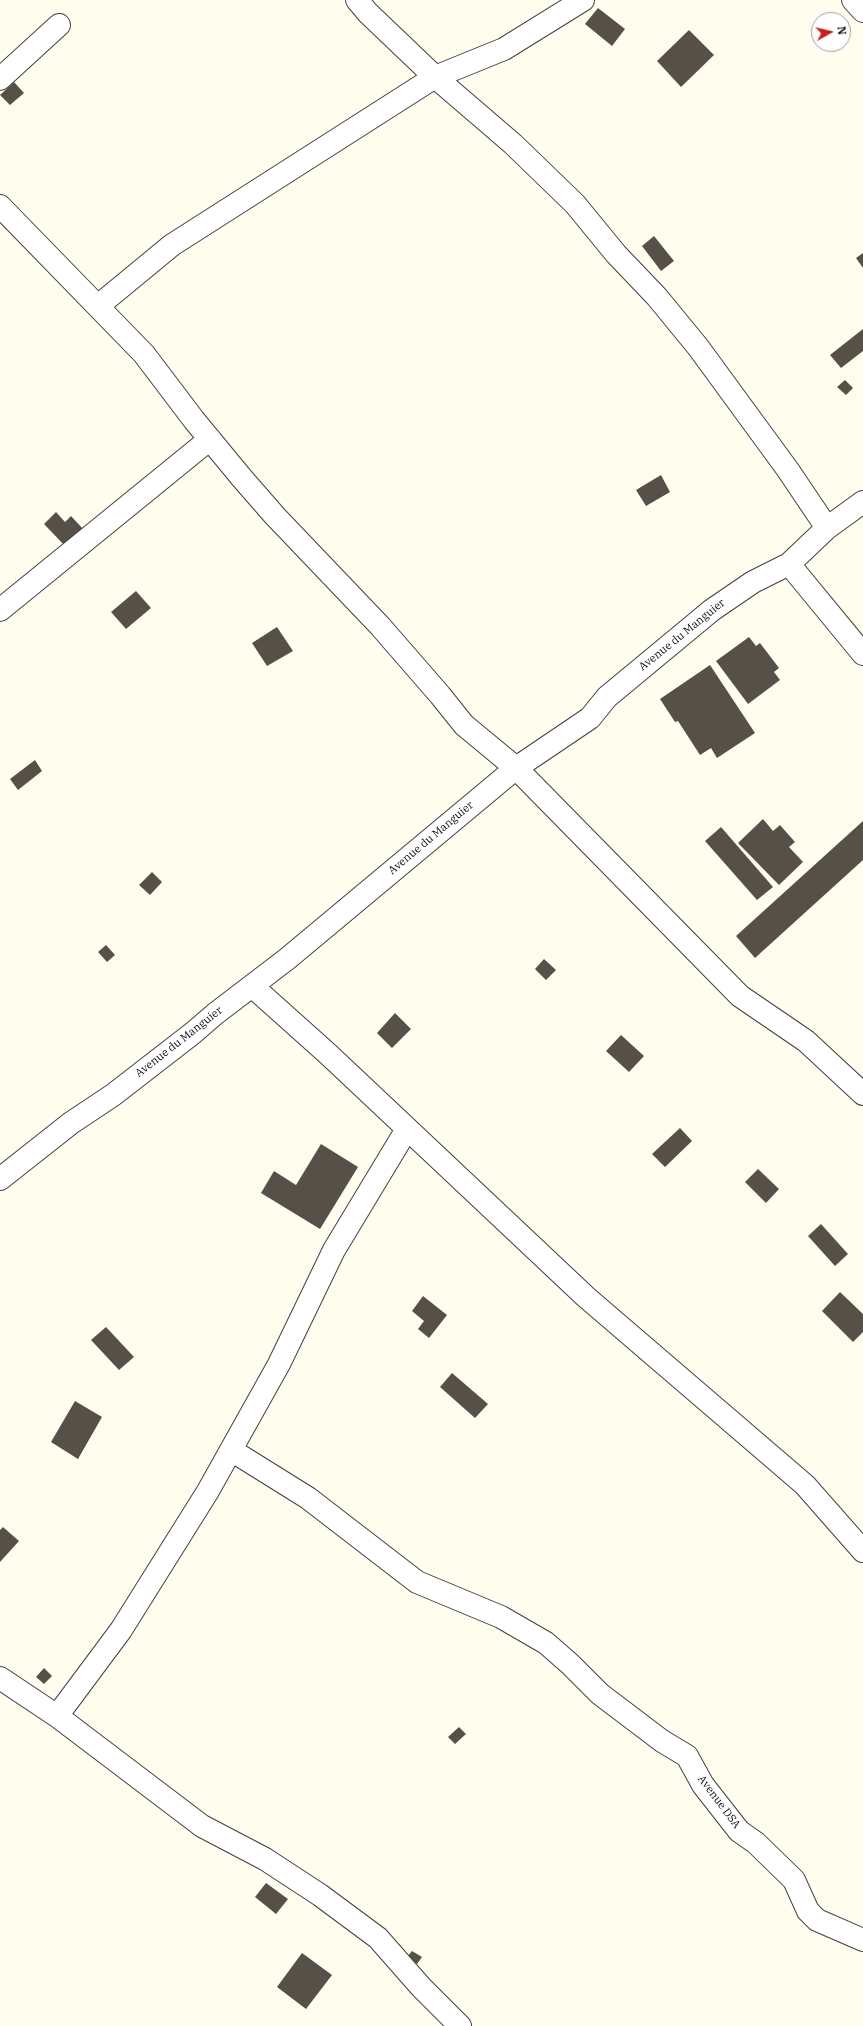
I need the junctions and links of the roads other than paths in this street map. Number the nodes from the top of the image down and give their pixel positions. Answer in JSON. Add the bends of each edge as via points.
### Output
{"nodes":[{"id":1,"x":357,"y":0,"type":"edge"},
{"id":2,"x":583,"y":0,"type":"edge"},
{"id":3,"x":853,"y":0,"type":"edge"},
{"id":4,"x":863,"y":11,"type":"edge"},
{"id":5,"x":59,"y":25,"type":"dead end"},
{"id":6,"x":435,"y":77,"type":"junction"},
{"id":7,"x":0,"y":79,"type":"edge"},
{"id":8,"x":0,"y":206,"type":"edge"},
{"id":9,"x":98,"y":306,"type":"junction"},
{"id":10,"x":210,"y":439,"type":"junction"},
{"id":11,"x":863,"y":502,"type":"edge"},
{"id":12,"x":827,"y":528,"type":"junction"},
{"id":13,"x":789,"y":564,"type":"junction"},
{"id":14,"x":0,"y":610,"type":"edge"},
{"id":15,"x":863,"y":654,"type":"edge"},
{"id":16,"x":516,"y":768,"type":"junction"},
{"id":17,"x":252,"y":986,"type":"junction"},
{"id":18,"x":863,"y":1094,"type":"edge"},
{"id":19,"x":407,"y":1129,"type":"junction"},
{"id":20,"x":0,"y":1179,"type":"edge"},
{"id":21,"x":231,"y":1450,"type":"junction"},
{"id":22,"x":863,"y":1551,"type":"edge"},
{"id":23,"x":0,"y":1678,"type":"edge"},
{"id":24,"x":57,"y":1716,"type":"junction"},
{"id":25,"x":863,"y":1940,"type":"edge"},
{"id":26,"x":460,"y":2026,"type":"edge"}],
"edges":[{"from":1,"to":6,"type":"street","via":[[368,14]]},
{"from":2,"to":6,"type":"street","via":[[504,49]]},
{"from":3,"to":4,"type":"street"},
{"from":5,"to":7,"type":"street"},
{"from":6,"to":9,"type":"street","via":[[172,245]]},
{"from":6,"to":12,"type":"street","via":[[550,179],[657,297],[698,347]]},
{"from":8,"to":9,"type":"street"},
{"from":9,"to":10,"type":"street","via":[[144,354]]},
{"from":10,"to":14,"type":"street"},
{"from":10,"to":16,"type":"street","via":[[275,516],[346,589],[464,725]]},
{"from":11,"to":12,"type":"street","name":"Avenue du Manguier"},
{"from":12,"to":13,"type":"street","name":"Avenue du Manguier"},
{"from":13,"to":15,"type":"street"},
{"from":13,"to":16,"type":"street","name":"Avenue du Manguier","via":[[753,582],[712,610],[607,697],[590,718]]},
{"from":16,"to":17,"type":"street","name":"Avenue du Manguier"},
{"from":16,"to":18,"type":"street","via":[[740,996],[806,1041]]},
{"from":17,"to":19,"type":"street"},
{"from":17,"to":20,"type":"street","name":"Avenue du Manguier","via":[[113,1095],[71,1123]]},
{"from":19,"to":21,"type":"street","via":[[334,1250],[279,1364]]},
{"from":19,"to":22,"type":"street","via":[[586,1297],[805,1485]]},
{"from":21,"to":24,"type":"street","via":[[122,1630]]},
{"from":21,"to":25,"type":"street","name":"Avenue DSA","via":[[308,1498],[416,1582],[501,1617],[546,1643],[600,1694],[662,1741],[688,1756],[703,1785],[739,1831],[756,1843],[794,1880],[808,1911],[817,1920]]},
{"from":23,"to":24,"type":"street"},
{"from":24,"to":26,"type":"street","via":[[202,1826],[265,1859],[320,1895],[378,1938],[421,1988]]}]}
